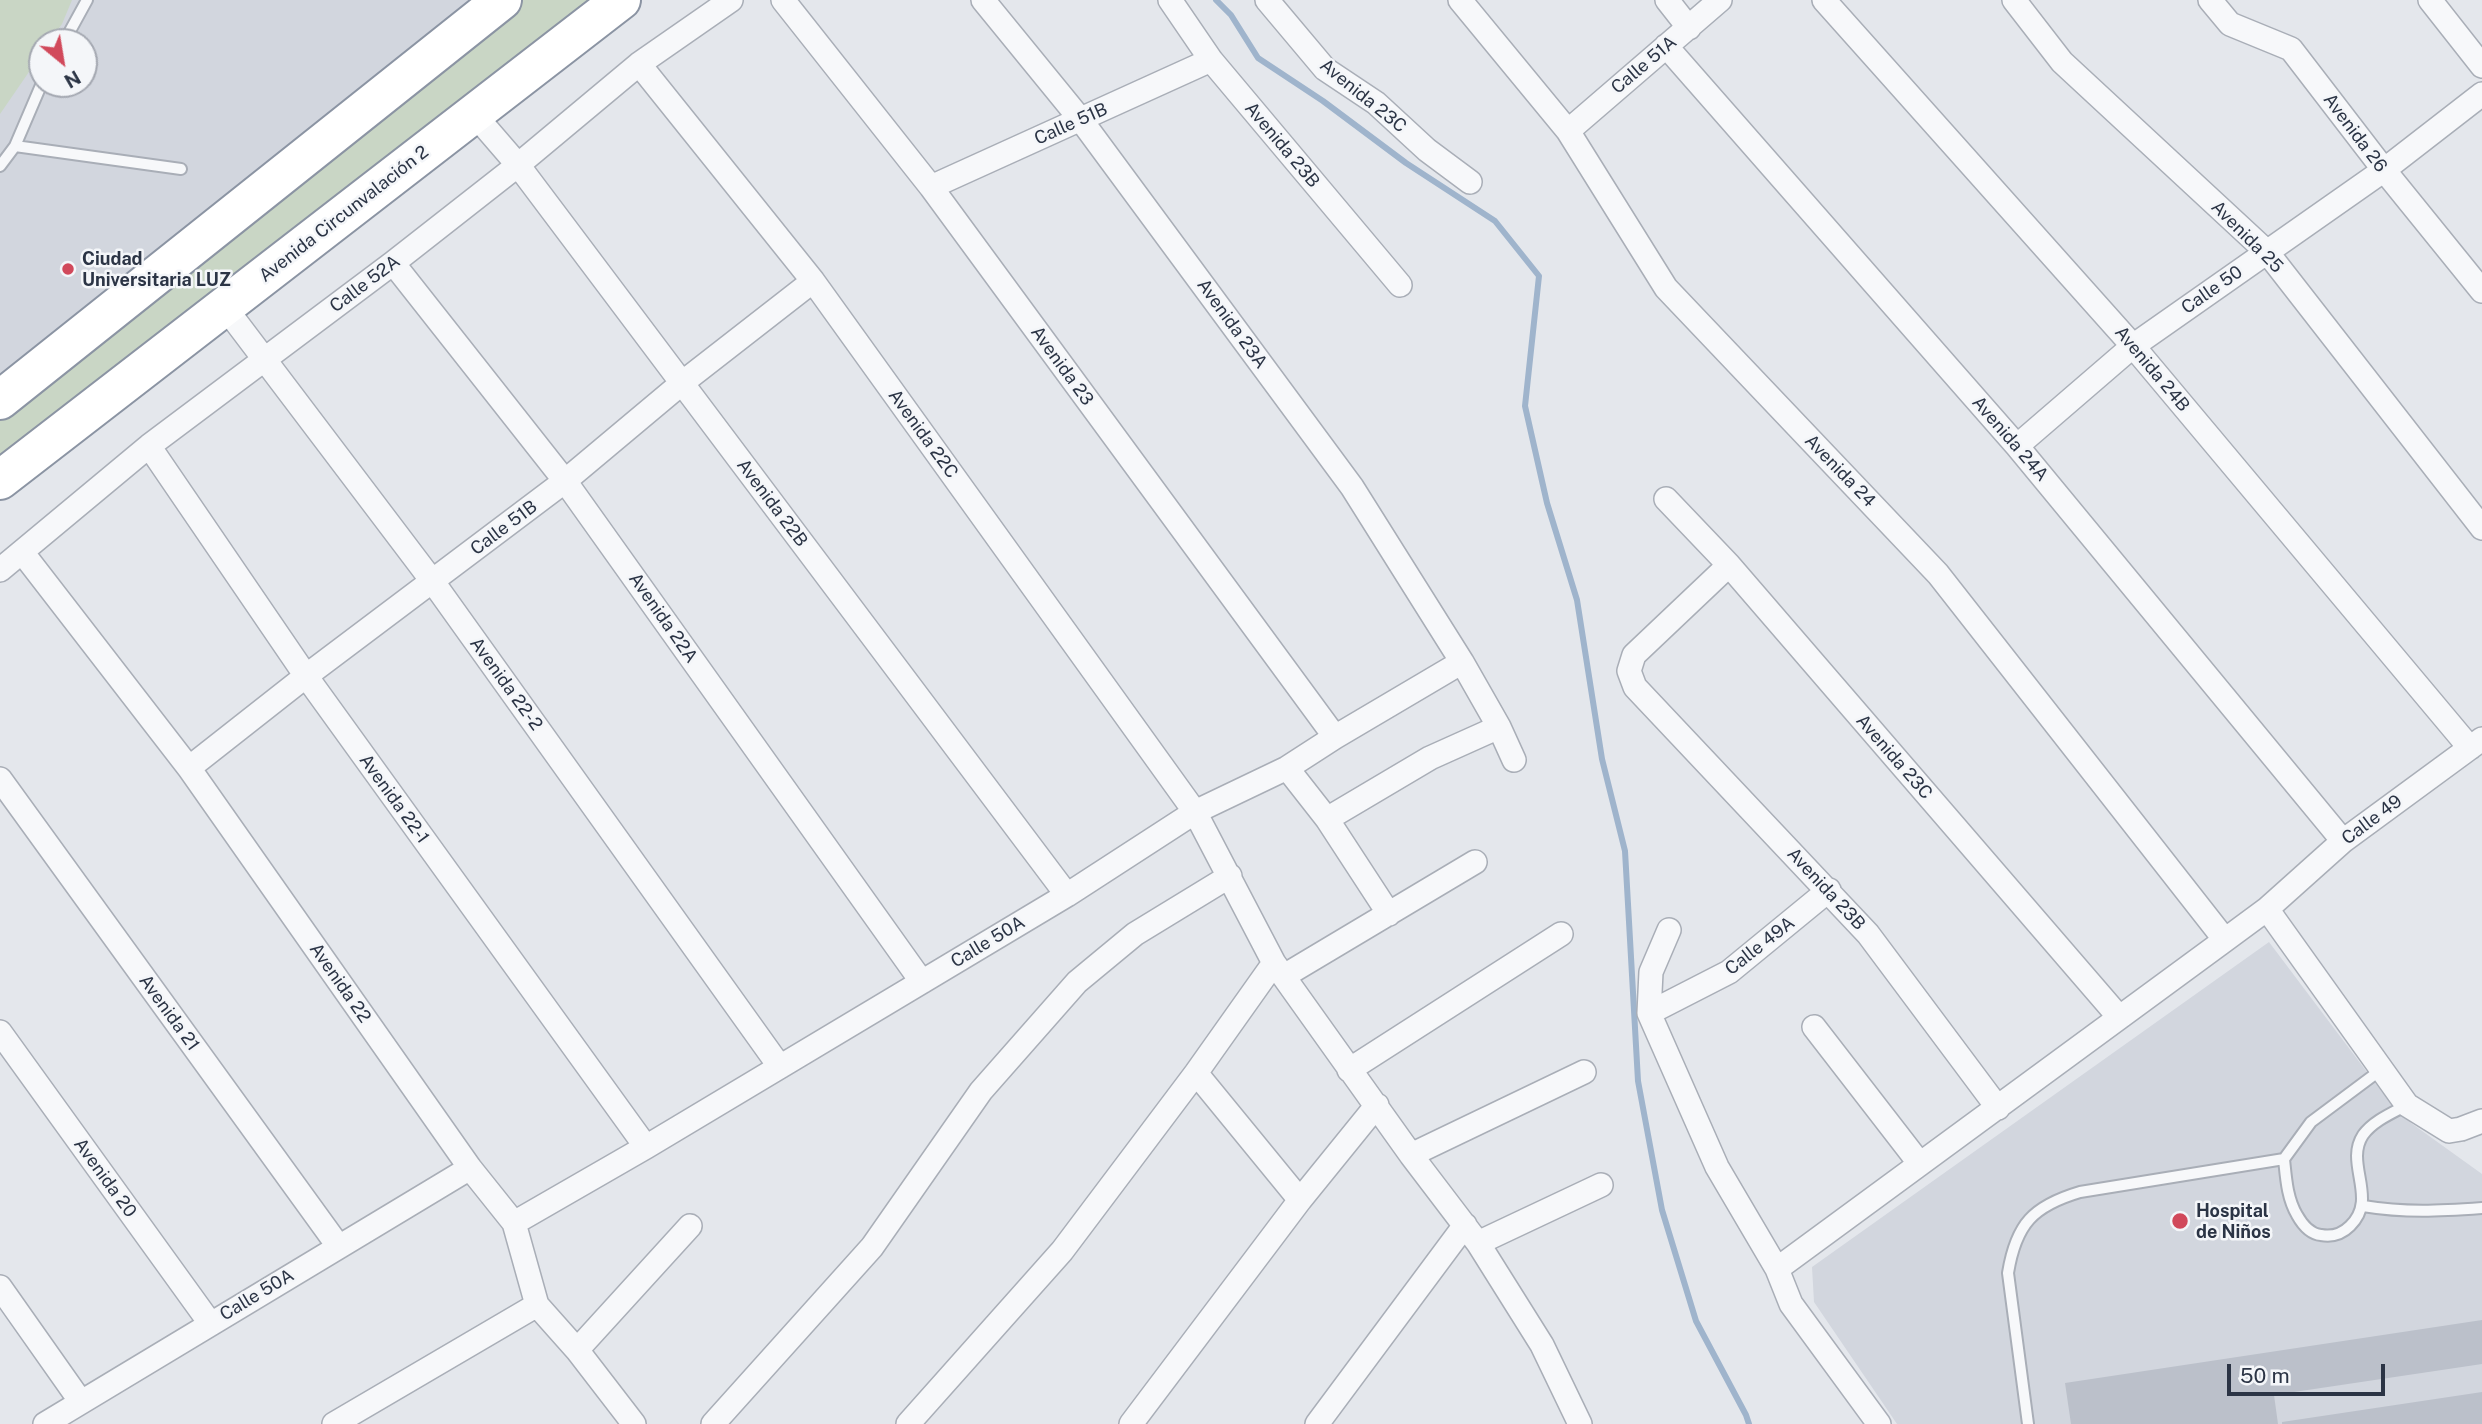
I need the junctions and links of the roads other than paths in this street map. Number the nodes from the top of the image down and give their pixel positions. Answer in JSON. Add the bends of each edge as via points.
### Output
{"nodes":[{"id":1,"x":87,"y":0,"type":"edge"},
{"id":2,"x":502,"y":0,"type":"edge"},
{"id":3,"x":621,"y":0,"type":"edge"},
{"id":4,"x":731,"y":0,"type":"edge"},
{"id":5,"x":783,"y":0,"type":"edge"},
{"id":6,"x":983,"y":0,"type":"edge"},
{"id":7,"x":1171,"y":0,"type":"edge"},
{"id":8,"x":1267,"y":0,"type":"edge"},
{"id":9,"x":1460,"y":0,"type":"edge"},
{"id":10,"x":1667,"y":0,"type":"edge"},
{"id":11,"x":1720,"y":0,"type":"edge"},
{"id":12,"x":1824,"y":0,"type":"edge"},
{"id":13,"x":2014,"y":0,"type":"edge"},
{"id":14,"x":2210,"y":0,"type":"edge"},
{"id":15,"x":2430,"y":0,"type":"edge"},
{"id":16,"x":72,"y":28,"type":"edge"},
{"id":17,"x":1689,"y":28,"type":"junction"},
{"id":18,"x":1667,"y":46,"type":"junction"},
{"id":19,"x":1211,"y":60,"type":"junction"},
{"id":20,"x":639,"y":64,"type":"junction"},
{"id":21,"x":2482,"y":66,"type":"edge"},
{"id":22,"x":2482,"y":94,"type":"edge"},
{"id":23,"x":36,"y":98,"type":"edge"},
{"id":24,"x":474,"y":114,"type":"junction"},
{"id":25,"x":1081,"y":120,"type":"junction"},
{"id":26,"x":1568,"y":131,"type":"junction"},
{"id":27,"x":15,"y":146,"type":"junction"},
{"id":28,"x":518,"y":165,"type":"junction"},
{"id":29,"x":0,"y":166,"type":"edge"},
{"id":30,"x":181,"y":169,"type":"dead end"},
{"id":31,"x":2384,"y":170,"type":"junction"},
{"id":32,"x":1470,"y":182,"type":"dead end"},
{"id":33,"x":931,"y":187,"type":"junction"},
{"id":34,"x":2267,"y":252,"type":"junction"},
{"id":35,"x":393,"y":263,"type":"junction"},
{"id":36,"x":813,"y":281,"type":"junction"},
{"id":37,"x":1400,"y":285,"type":"dead end"},
{"id":38,"x":2482,"y":291,"type":"edge"},
{"id":39,"x":224,"y":306,"type":"junction"},
{"id":40,"x":2133,"y":346,"type":"junction"},
{"id":41,"x":265,"y":358,"type":"junction"},
{"id":42,"x":682,"y":383,"type":"junction"},
{"id":43,"x":0,"y":400,"type":"edge"},
{"id":44,"x":149,"y":446,"type":"junction"},
{"id":45,"x":2017,"y":446,"type":"junction"},
{"id":46,"x":0,"y":480,"type":"edge"},
{"id":47,"x":565,"y":481,"type":"junction"},
{"id":48,"x":1666,"y":499,"type":"dead end"},
{"id":49,"x":2482,"y":528,"type":"edge"},
{"id":50,"x":22,"y":552,"type":"junction"},
{"id":51,"x":1729,"y":565,"type":"junction"},
{"id":52,"x":0,"y":570,"type":"edge"},
{"id":53,"x":433,"y":582,"type":"junction"},
{"id":54,"x":1462,"y":662,"type":"junction"},
{"id":55,"x":306,"y":676,"type":"junction"},
{"id":56,"x":1499,"y":727,"type":"junction"},
{"id":57,"x":1335,"y":737,"type":"junction"},
{"id":58,"x":2476,"y":744,"type":"edge"},
{"id":59,"x":1514,"y":760,"type":"dead end"},
{"id":60,"x":190,"y":768,"type":"junction"},
{"id":61,"x":1287,"y":768,"type":"junction"},
{"id":62,"x":0,"y":779,"type":"edge"},
{"id":63,"x":1195,"y":812,"type":"junction"},
{"id":64,"x":1327,"y":819,"type":"junction"},
{"id":65,"x":2343,"y":841,"type":"junction"},
{"id":66,"x":1475,"y":862,"type":"dead end"},
{"id":67,"x":1230,"y":876,"type":"junction"},
{"id":68,"x":1829,"y":890,"type":"junction"},
{"id":69,"x":1067,"y":895,"type":"junction"},
{"id":70,"x":2267,"y":908,"type":"junction"},
{"id":71,"x":1389,"y":914,"type":"junction"},
{"id":72,"x":1669,"y":930,"type":"dead end"},
{"id":73,"x":1560,"y":934,"type":"dead end"},
{"id":74,"x":2225,"y":940,"type":"junction"},
{"id":75,"x":1279,"y":969,"type":"junction"},
{"id":76,"x":922,"y":982,"type":"junction"},
{"id":77,"x":1649,"y":1013,"type":"junction"},
{"id":78,"x":2119,"y":1017,"type":"junction"},
{"id":79,"x":1814,"y":1027,"type":"dead end"},
{"id":80,"x":0,"y":1032,"type":"edge"},
{"id":81,"x":780,"y":1067,"type":"junction"},
{"id":82,"x":2382,"y":1069,"type":"junction"},
{"id":83,"x":1349,"y":1070,"type":"junction"},
{"id":84,"x":1584,"y":1072,"type":"dead end"},
{"id":85,"x":1196,"y":1073,"type":"junction"},
{"id":86,"x":1377,"y":1105,"type":"junction"},
{"id":87,"x":2407,"y":1105,"type":"junction"},
{"id":88,"x":1997,"y":1108,"type":"junction"},
{"id":89,"x":2482,"y":1121,"type":"edge"},
{"id":90,"x":646,"y":1147,"type":"junction"},
{"id":91,"x":1410,"y":1155,"type":"junction"},
{"id":92,"x":2284,"y":1158,"type":"junction"},
{"id":93,"x":1920,"y":1164,"type":"junction"},
{"id":94,"x":470,"y":1168,"type":"junction"},
{"id":95,"x":1601,"y":1185,"type":"dead end"},
{"id":96,"x":1300,"y":1200,"type":"junction"},
{"id":97,"x":2363,"y":1206,"type":"junction"},
{"id":98,"x":2482,"y":1208,"type":"edge"},
{"id":99,"x":514,"y":1223,"type":"junction"},
{"id":100,"x":690,"y":1226,"type":"dead end"},
{"id":101,"x":1472,"y":1234,"type":"junction"},
{"id":102,"x":339,"y":1247,"type":"junction"},
{"id":103,"x":1777,"y":1269,"type":"junction"},
{"id":104,"x":0,"y":1287,"type":"edge"},
{"id":105,"x":537,"y":1306,"type":"junction"},
{"id":106,"x":211,"y":1323,"type":"junction"},
{"id":107,"x":577,"y":1350,"type":"junction"},
{"id":108,"x":81,"y":1402,"type":"junction"},
{"id":109,"x":46,"y":1424,"type":"edge"},
{"id":110,"x":334,"y":1424,"type":"edge"},
{"id":111,"x":634,"y":1424,"type":"edge"},
{"id":112,"x":713,"y":1424,"type":"edge"},
{"id":113,"x":908,"y":1424,"type":"edge"},
{"id":114,"x":1132,"y":1424,"type":"edge"},
{"id":115,"x":1317,"y":1424,"type":"edge"},
{"id":116,"x":1580,"y":1424,"type":"edge"},
{"id":117,"x":1879,"y":1424,"type":"edge"},
{"id":118,"x":2028,"y":1424,"type":"edge"}],
"edges":[{"from":1,"to":16,"type":"lane"},
{"from":2,"to":43,"type":"highway"},
{"from":3,"to":24,"type":"highway","name":"Avenida Circunvalación 2"},
{"from":4,"to":20,"type":"street","name":"Calle 52A"},
{"from":5,"to":33,"type":"street","name":"Avenida 23"},
{"from":6,"to":25,"type":"street","name":"Avenida 23A"},
{"from":7,"to":19,"type":"street","name":"Avenida 23B"},
{"from":8,"to":32,"type":"street","name":"Avenida 23C","via":[[1325,69],[1376,103]]},
{"from":9,"to":26,"type":"street","name":"Avenida 24"},
{"from":10,"to":17,"type":"street"},
{"from":11,"to":17,"type":"street","name":"Calle 51A"},
{"from":12,"to":40,"type":"street","name":"Avenida 24B"},
{"from":13,"to":34,"type":"street","name":"Avenida 25","via":[[2062,62]]},
{"from":14,"to":31,"type":"street","name":"Avenida 26","via":[[2230,24],[2291,49]]},
{"from":15,"to":21,"type":"street"},
{"from":17,"to":18,"type":"street","name":"Calle 51A"},
{"from":18,"to":26,"type":"street","name":"Calle 51A"},
{"from":18,"to":45,"type":"street","name":"Avenida 24A"},
{"from":19,"to":25,"type":"street","name":"Calle 51B"},
{"from":19,"to":37,"type":"street","name":"Avenida 23B"},
{"from":20,"to":28,"type":"street","name":"Calle 52A"},
{"from":20,"to":36,"type":"street","name":"Avenida 22C"},
{"from":22,"to":31,"type":"street","name":"Calle 50"},
{"from":23,"to":27,"type":"lane"},
{"from":24,"to":28,"type":"street","name":"Avenida 22B"},
{"from":24,"to":39,"type":"highway","name":"Avenida Circunvalación 2"},
{"from":25,"to":33,"type":"street","name":"Calle 51B"},
{"from":25,"to":54,"type":"street","name":"Avenida 23A","via":[[1352,487]]},
{"from":26,"to":74,"type":"street","name":"Avenida 24","via":[[1666,288],[1938,574]]},
{"from":27,"to":29,"type":"lane"},
{"from":27,"to":30,"type":"lane"},
{"from":28,"to":35,"type":"street","name":"Calle 52A"},
{"from":28,"to":42,"type":"street","name":"Avenida 22B"},
{"from":31,"to":34,"type":"street","name":"Calle 50"},
{"from":31,"to":38,"type":"street","name":"Avenida 26"},
{"from":33,"to":57,"type":"street","name":"Avenida 23"},
{"from":34,"to":40,"type":"street","name":"Calle 50"},
{"from":34,"to":49,"type":"street","name":"Avenida 25"},
{"from":35,"to":41,"type":"street","name":"Calle 52A"},
{"from":35,"to":47,"type":"street","name":"Avenida 22A"},
{"from":36,"to":42,"type":"street","name":"Calle 51B"},
{"from":36,"to":63,"type":"street","name":"Avenida 22C"},
{"from":39,"to":41,"type":"street","name":"Avenida 22-2"},
{"from":39,"to":46,"type":"highway","name":"Avenida Circunvalación 2"},
{"from":40,"to":45,"type":"street","name":"Calle 50"},
{"from":40,"to":58,"type":"street","name":"Avenida 24B"},
{"from":41,"to":44,"type":"street","name":"Calle 52A"},
{"from":41,"to":53,"type":"street","name":"Avenida 22-2"},
{"from":42,"to":47,"type":"street","name":"Calle 51B"},
{"from":42,"to":69,"type":"street","name":"Avenida 22B"},
{"from":44,"to":50,"type":"street","name":"Calle 52A"},
{"from":44,"to":55,"type":"street","name":"Avenida 22-1"},
{"from":45,"to":65,"type":"street","name":"Avenida 24A"},
{"from":47,"to":53,"type":"street","name":"Calle 51B"},
{"from":47,"to":76,"type":"street","name":"Avenida 22A"},
{"from":48,"to":51,"type":"street","name":"Avenida 23C"},
{"from":50,"to":52,"type":"street","name":"Calle 52A"},
{"from":50,"to":60,"type":"street","name":"Avenida 22"},
{"from":51,"to":68,"type":"street","name":"Avenida 23B","via":[[1634,654],[1629,671],[1635,687]]},
{"from":51,"to":78,"type":"street","name":"Avenida 23C"},
{"from":53,"to":55,"type":"street","name":"Calle 51B"},
{"from":53,"to":81,"type":"street","name":"Avenida 22-2"},
{"from":54,"to":56,"type":"street","name":"Avenida 23A"},
{"from":54,"to":57,"type":"street","name":"Calle 50A"},
{"from":55,"to":60,"type":"street","name":"Calle 51B"},
{"from":55,"to":90,"type":"street","name":"Avenida 22-1"},
{"from":56,"to":59,"type":"street","name":"Avenida 23A"},
{"from":56,"to":64,"type":"street","via":[[1430,758]]},
{"from":57,"to":61,"type":"street","name":"Calle 50A"},
{"from":58,"to":65,"type":"street","name":"Calle 49"},
{"from":60,"to":94,"type":"street","name":"Avenida 22"},
{"from":61,"to":63,"type":"street","name":"Calle 50A"},
{"from":61,"to":64,"type":"street"},
{"from":62,"to":102,"type":"street","name":"Avenida 21"},
{"from":63,"to":67,"type":"street","name":"Avenida 22C"},
{"from":63,"to":69,"type":"street","name":"Calle 50A"},
{"from":64,"to":71,"type":"street"},
{"from":65,"to":70,"type":"street","name":"Calle 49"},
{"from":66,"to":71,"type":"street"},
{"from":67,"to":75,"type":"street","name":"Avenida 22C"},
{"from":67,"to":112,"type":"street","via":[[1135,934],[1077,982],[981,1091],[872,1247]]},
{"from":68,"to":77,"type":"street","name":"Calle 49A","via":[[1729,972]]},
{"from":68,"to":88,"type":"street","name":"Avenida 23B","via":[[1868,934]]},
{"from":69,"to":76,"type":"street","name":"Calle 50A"},
{"from":70,"to":74,"type":"street","name":"Calle 49"},
{"from":70,"to":82,"type":"street"},
{"from":71,"to":75,"type":"street"},
{"from":72,"to":77,"type":"street","via":[[1651,972]]},
{"from":73,"to":83,"type":"street"},
{"from":74,"to":78,"type":"street","name":"Calle 49"},
{"from":75,"to":83,"type":"street","name":"Avenida 22C"},
{"from":75,"to":85,"type":"street"},
{"from":76,"to":81,"type":"street","name":"Calle 50A"},
{"from":77,"to":103,"type":"street","via":[[1717,1167]]},
{"from":78,"to":88,"type":"street","name":"Calle 49"},
{"from":79,"to":93,"type":"street"},
{"from":80,"to":106,"type":"street","name":"Avenida 20"},
{"from":81,"to":90,"type":"street","name":"Calle 50A"},
{"from":82,"to":87,"type":"street"},
{"from":82,"to":92,"type":"lane","via":[[2318,1116]]},
{"from":83,"to":86,"type":"street","name":"Avenida 22C"},
{"from":84,"to":91,"type":"street"},
{"from":85,"to":96,"type":"street"},
{"from":85,"to":113,"type":"street","via":[[1062,1251]]},
{"from":86,"to":91,"type":"street","name":"Avenida 22C"},
{"from":86,"to":96,"type":"street"},
{"from":87,"to":89,"type":"street","via":[[2449,1131]]},
{"from":87,"to":97,"type":"lane","via":[[2362,1137],[2358,1151]]},
{"from":88,"to":93,"type":"street","name":"Calle 49"},
{"from":90,"to":99,"type":"street","name":"Calle 50A"},
{"from":91,"to":101,"type":"street","name":"Avenida 22C"},
{"from":92,"to":97,"type":"lane","via":[[2292,1208],[2312,1232],[2344,1232]]},
{"from":92,"to":118,"type":"lane","via":[[2081,1192],[2040,1208],[2028,1220],[2012,1250],[2008,1273]]},
{"from":93,"to":103,"type":"street","name":"Calle 49"},
{"from":94,"to":99,"type":"street","name":"Avenida 22"},
{"from":94,"to":102,"type":"street","name":"Calle 50A"},
{"from":95,"to":101,"type":"street"},
{"from":96,"to":114,"type":"street"},
{"from":97,"to":98,"type":"lane","via":[[2427,1213]]},
{"from":99,"to":105,"type":"street","name":"Avenida 22"},
{"from":100,"to":107,"type":"street"},
{"from":101,"to":115,"type":"street"},
{"from":101,"to":116,"type":"street","name":"Avenida 22C","via":[[1542,1345]]},
{"from":102,"to":106,"type":"street","name":"Calle 50A"},
{"from":103,"to":117,"type":"street","via":[[1791,1304]]},
{"from":104,"to":108,"type":"street"},
{"from":105,"to":107,"type":"street","name":"Avenida 22"},
{"from":105,"to":110,"type":"street"},
{"from":106,"to":108,"type":"street","name":"Calle 50A"},
{"from":107,"to":111,"type":"street","name":"Avenida 22"},
{"from":108,"to":109,"type":"street","name":"Calle 50A"}]}
